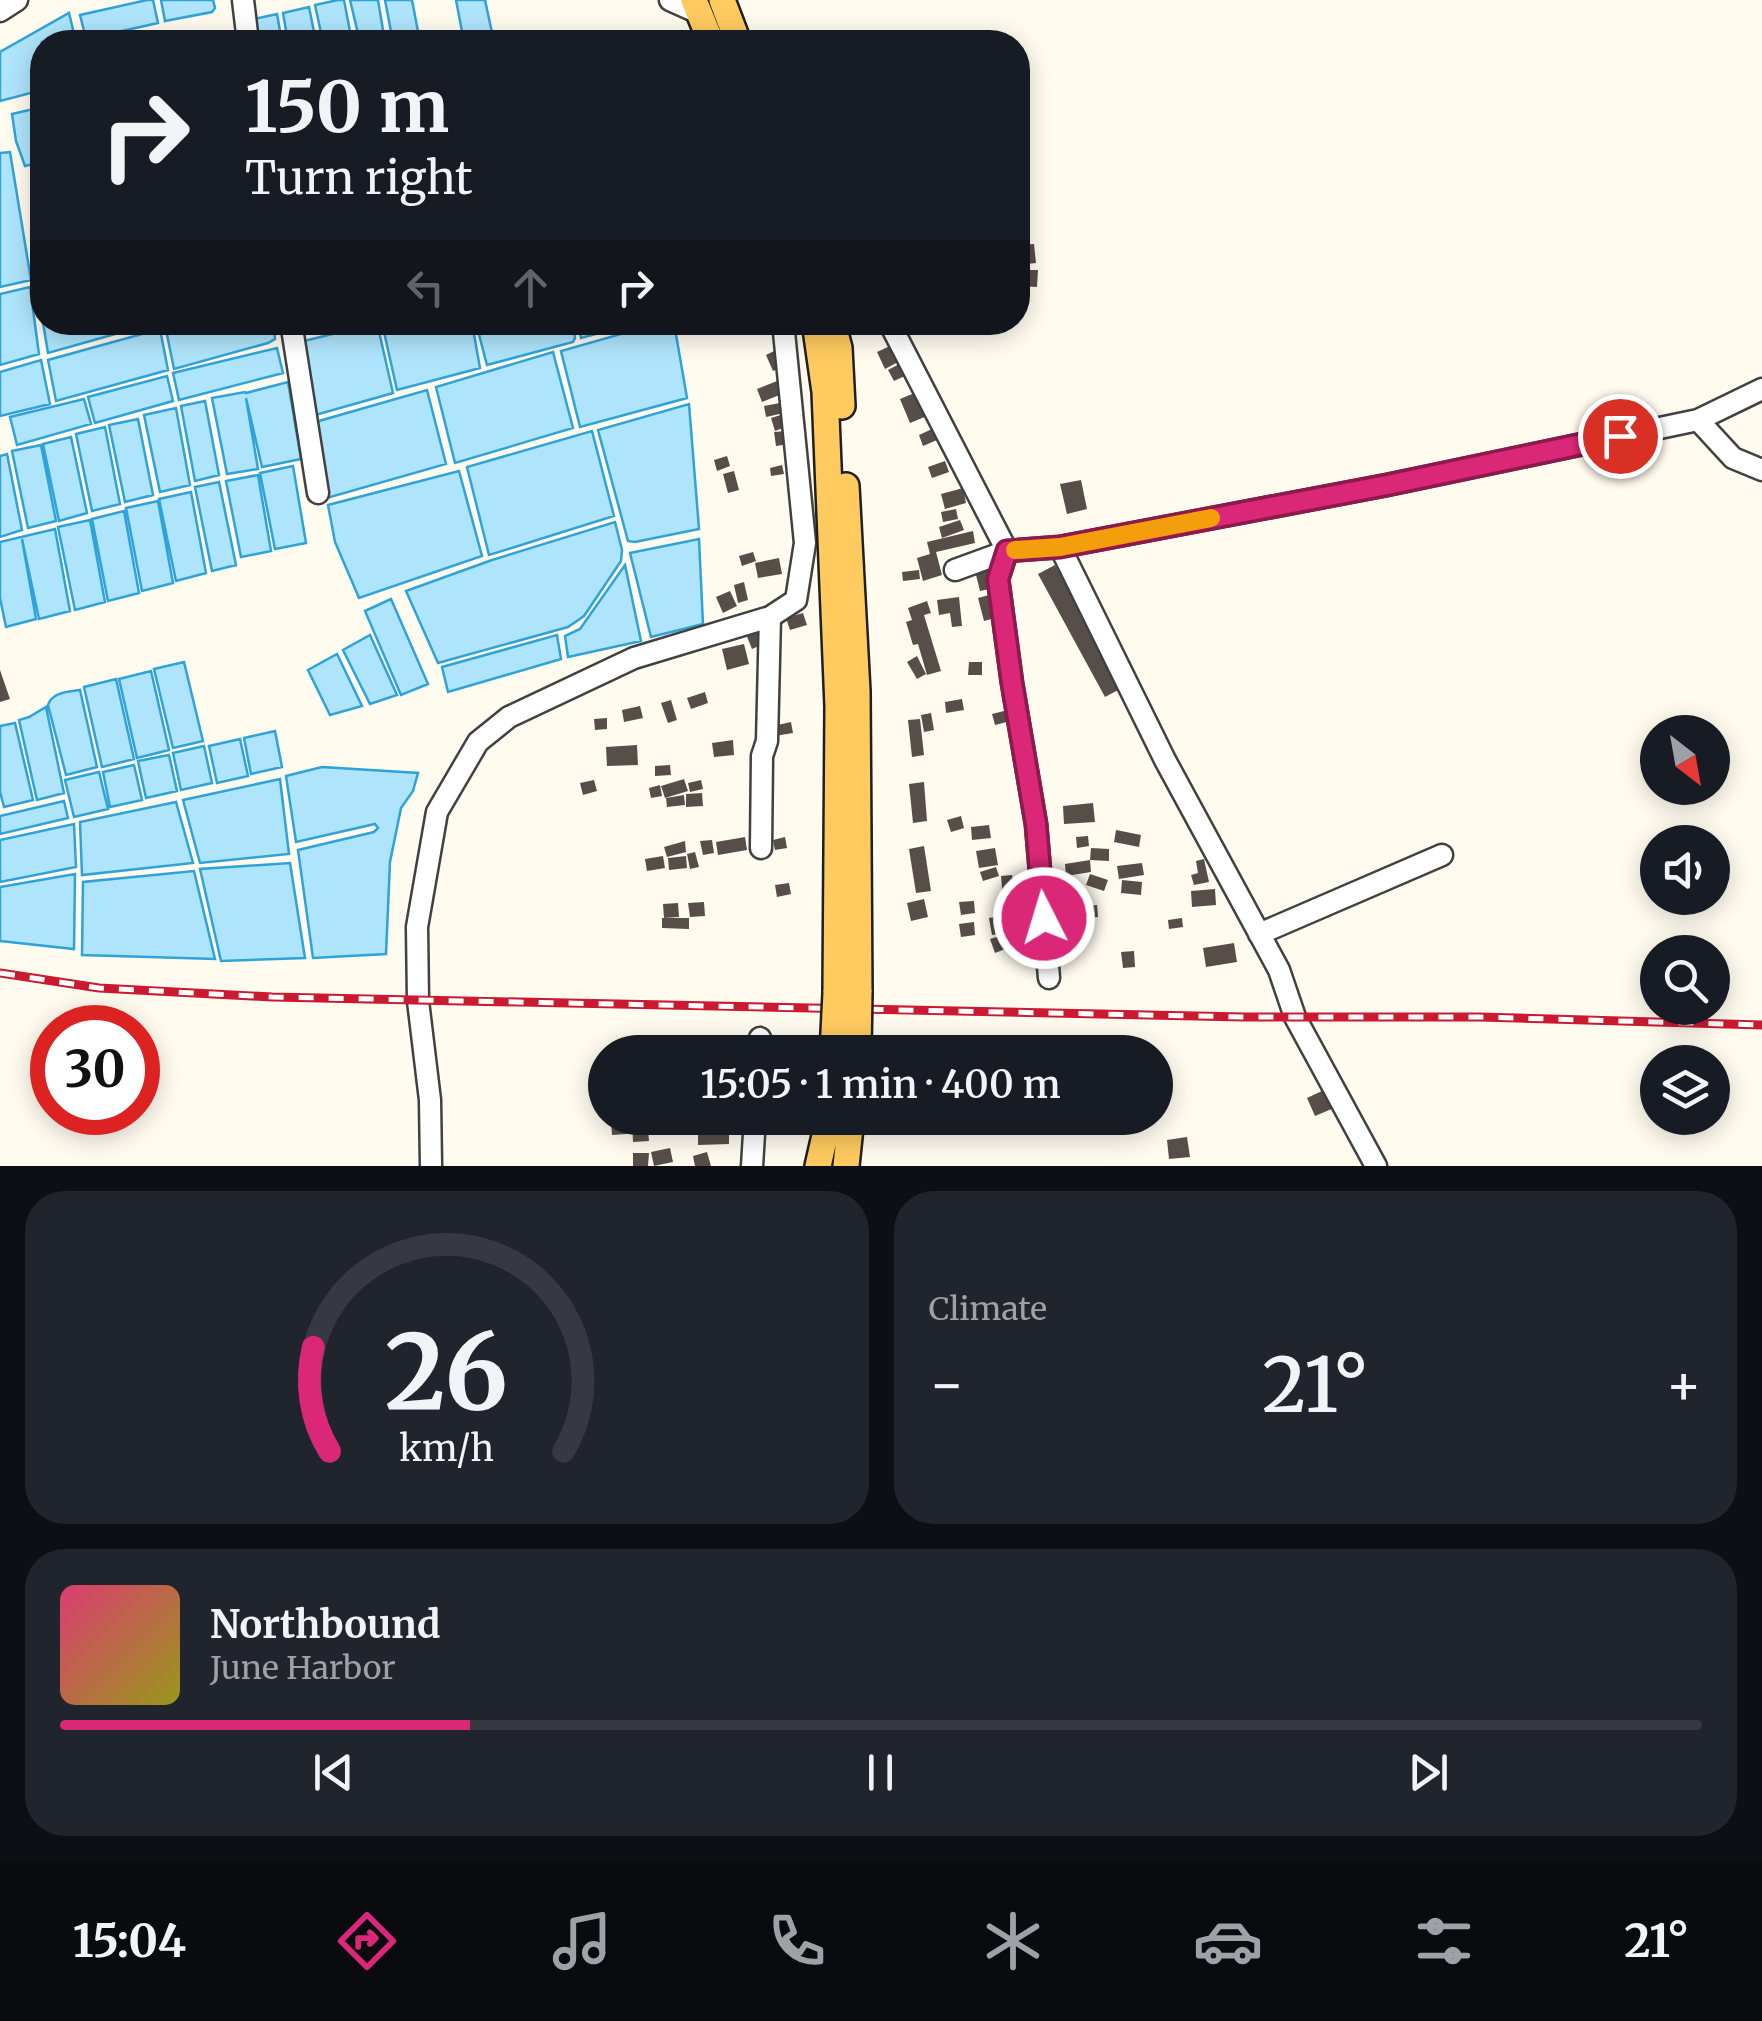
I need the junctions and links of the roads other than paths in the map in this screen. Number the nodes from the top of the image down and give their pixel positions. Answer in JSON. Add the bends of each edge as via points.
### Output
{"nodes":[{"id":1,"x":18,"y":0,"type":"edge"},
{"id":2,"x":242,"y":0,"type":"edge"},
{"id":3,"x":670,"y":0,"type":"edge"},
{"id":4,"x":722,"y":0,"type":"edge"},
{"id":5,"x":696,"y":6,"type":"edge"},
{"id":6,"x":0,"y":11,"type":"edge"},
{"id":7,"x":246,"y":30,"type":"edge"},
{"id":8,"x":706,"y":30,"type":"edge"},
{"id":9,"x":733,"y":30,"type":"edge"},
{"id":10,"x":292,"y":335,"type":"edge"},
{"id":11,"x":784,"y":335,"type":"edge"},
{"id":12,"x":816,"y":335,"type":"edge"},
{"id":13,"x":836,"y":335,"type":"edge"},
{"id":14,"x":896,"y":335,"type":"edge"},
{"id":15,"x":1762,"y":389,"type":"edge"},
{"id":16,"x":1698,"y":420,"type":"junction"},
{"id":17,"x":1762,"y":470,"type":"edge"},
{"id":18,"x":318,"y":492,"type":"dead end"},
{"id":19,"x":1060,"y":547,"type":"junction"},
{"id":20,"x":1007,"y":551,"type":"junction"},
{"id":21,"x":954,"y":570,"type":"dead end"},
{"id":22,"x":770,"y":617,"type":"junction"},
{"id":23,"x":760,"y":848,"type":"dead end"},
{"id":24,"x":1442,"y":855,"type":"dead end"},
{"id":25,"x":1259,"y":934,"type":"junction"},
{"id":26,"x":1049,"y":978,"type":"dead end"},
{"id":27,"x":848,"y":992,"type":"junction"},
{"id":28,"x":849,"y":1035,"type":"edge"},
{"id":29,"x":754,"y":1135,"type":"edge"},
{"id":30,"x":825,"y":1135,"type":"edge"},
{"id":31,"x":849,"y":1135,"type":"edge"},
{"id":32,"x":431,"y":1166,"type":"edge"},
{"id":33,"x":752,"y":1166,"type":"edge"},
{"id":34,"x":818,"y":1166,"type":"edge"},
{"id":35,"x":846,"y":1166,"type":"edge"},
{"id":36,"x":1376,"y":1166,"type":"edge"}],
"edges":[{"from":1,"to":6,"type":"street"},
{"from":2,"to":7,"type":"street"},
{"from":3,"to":5,"type":"street"},
{"from":4,"to":9,"type":"main road"},
{"from":5,"to":8,"type":"main road"},
{"from":10,"to":18,"type":"street"},
{"from":11,"to":22,"type":"street","via":[[806,543],[796,600]]},
{"from":12,"to":27,"type":"main road","via":[[825,392]]},
{"from":13,"to":27,"type":"main road","via":[[857,691]]},
{"from":14,"to":20,"type":"street"},
{"from":15,"to":16,"type":"street"},
{"from":16,"to":17,"type":"street","via":[[1734,458]]},
{"from":16,"to":19,"type":"street"},
{"from":19,"to":20,"type":"street"},
{"from":19,"to":25,"type":"street"},
{"from":20,"to":21,"type":"street"},
{"from":20,"to":26,"type":"street","via":[[998,579],[1036,824]]},
{"from":22,"to":23,"type":"street"},
{"from":22,"to":32,"type":"street","via":[[634,658],[510,718],[478,742],[437,812],[417,927]]},
{"from":24,"to":25,"type":"street"},
{"from":25,"to":36,"type":"street","via":[[1295,1017]]},
{"from":27,"to":28,"type":"main road","bridge":true},
{"from":29,"to":33,"type":"street"},
{"from":30,"to":34,"type":"main road"},
{"from":31,"to":35,"type":"main road"}]}
